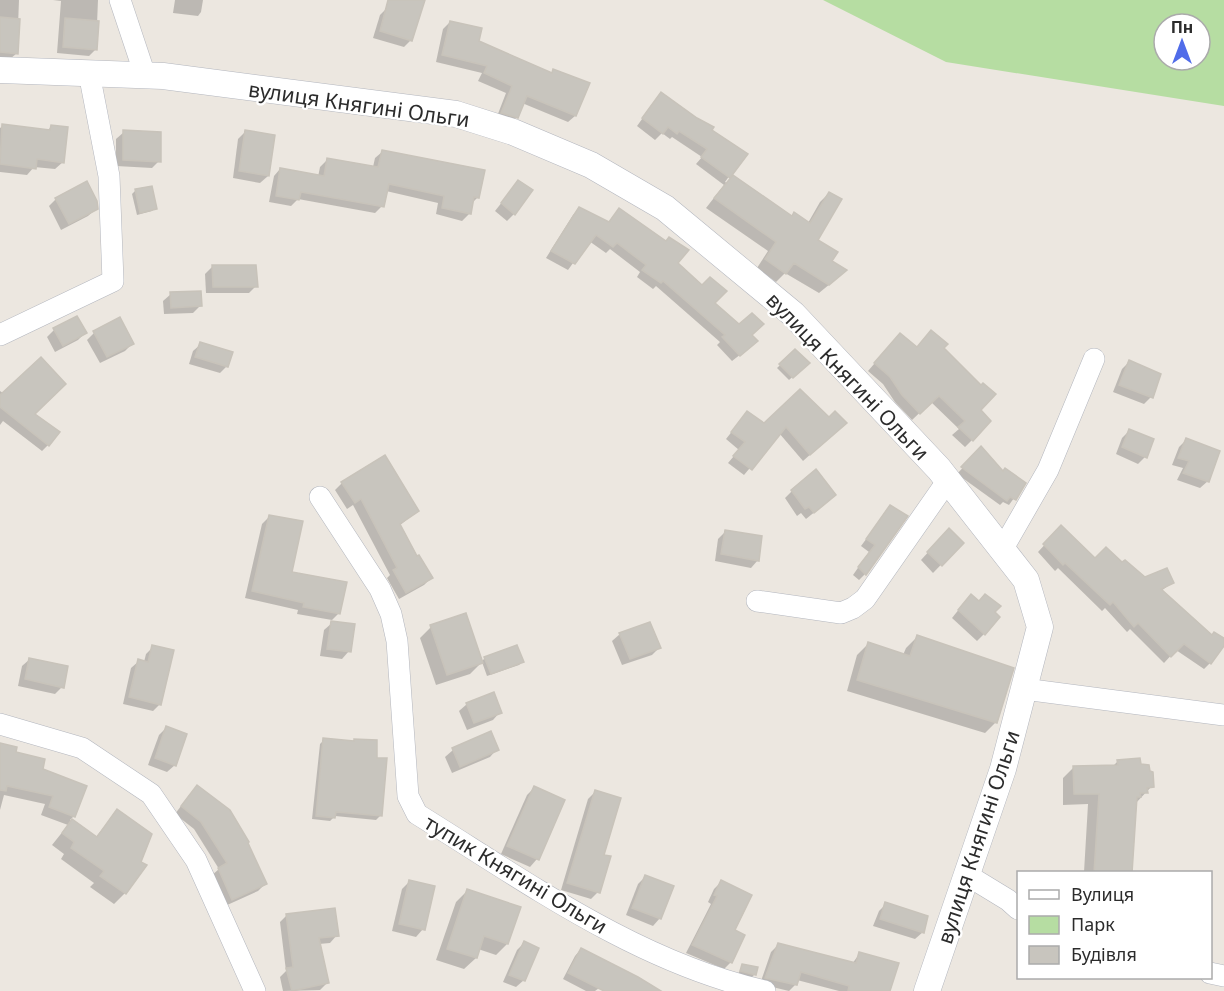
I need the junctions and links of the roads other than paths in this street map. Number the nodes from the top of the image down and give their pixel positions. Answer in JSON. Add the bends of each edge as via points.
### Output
{"nodes":[{"id":1,"x":120,"y":0,"type":"edge"},
{"id":2,"x":0,"y":70,"type":"edge"},
{"id":3,"x":89,"y":73,"type":"junction"},
{"id":4,"x":145,"y":75,"type":"junction"},
{"id":5,"x":0,"y":335,"type":"edge"},
{"id":6,"x":1094,"y":359,"type":"dead end"},
{"id":7,"x":948,"y":480,"type":"junction"},
{"id":8,"x":320,"y":496,"type":"dead end"},
{"id":9,"x":1002,"y":550,"type":"junction"},
{"id":10,"x":757,"y":601,"type":"dead end"},
{"id":11,"x":1024,"y":689,"type":"junction"},
{"id":12,"x":1224,"y":715,"type":"edge"},
{"id":13,"x":0,"y":724,"type":"edge"},
{"id":14,"x":967,"y":875,"type":"junction"},
{"id":15,"x":1017,"y":908,"type":"edge"},
{"id":16,"x":255,"y":991,"type":"edge"},
{"id":17,"x":765,"y":991,"type":"edge"},
{"id":18,"x":927,"y":991,"type":"edge"}],
"edges":[{"from":1,"to":4,"type":"street"},
{"from":2,"to":3,"type":"street","name":"вулиця Княгині Ольги"},
{"from":3,"to":4,"type":"street","name":"вулиця Княгині Ольги"},
{"from":3,"to":5,"type":"street","via":[[109,176],[113,281]]},
{"from":4,"to":7,"type":"street","name":"вулиця Княгині Ольги","via":[[456,114],[513,132],[591,165],[665,208],[793,314]]},
{"from":6,"to":9,"type":"street","via":[[1048,470]]},
{"from":7,"to":9,"type":"street","name":"вулиця Княгині Ольги"},
{"from":7,"to":10,"type":"street","via":[[865,599],[853,608],[834,613]]},
{"from":8,"to":17,"type":"street","name":"тупик Княгині Ольги","via":[[380,589],[391,614],[397,641],[408,796],[417,814],[603,929],[673,960]]},
{"from":9,"to":11,"type":"street","name":"вулиця Княгині Ольги","via":[[1026,580],[1040,627]]},
{"from":11,"to":12,"type":"street"},
{"from":11,"to":14,"type":"street","name":"вулиця Княгині Ольги","via":[[1003,769]]},
{"from":13,"to":16,"type":"street","via":[[82,748],[151,794],[196,860]]},
{"from":14,"to":15,"type":"street"},
{"from":14,"to":18,"type":"street","name":"вулиця Княгині Ольги"}]}
